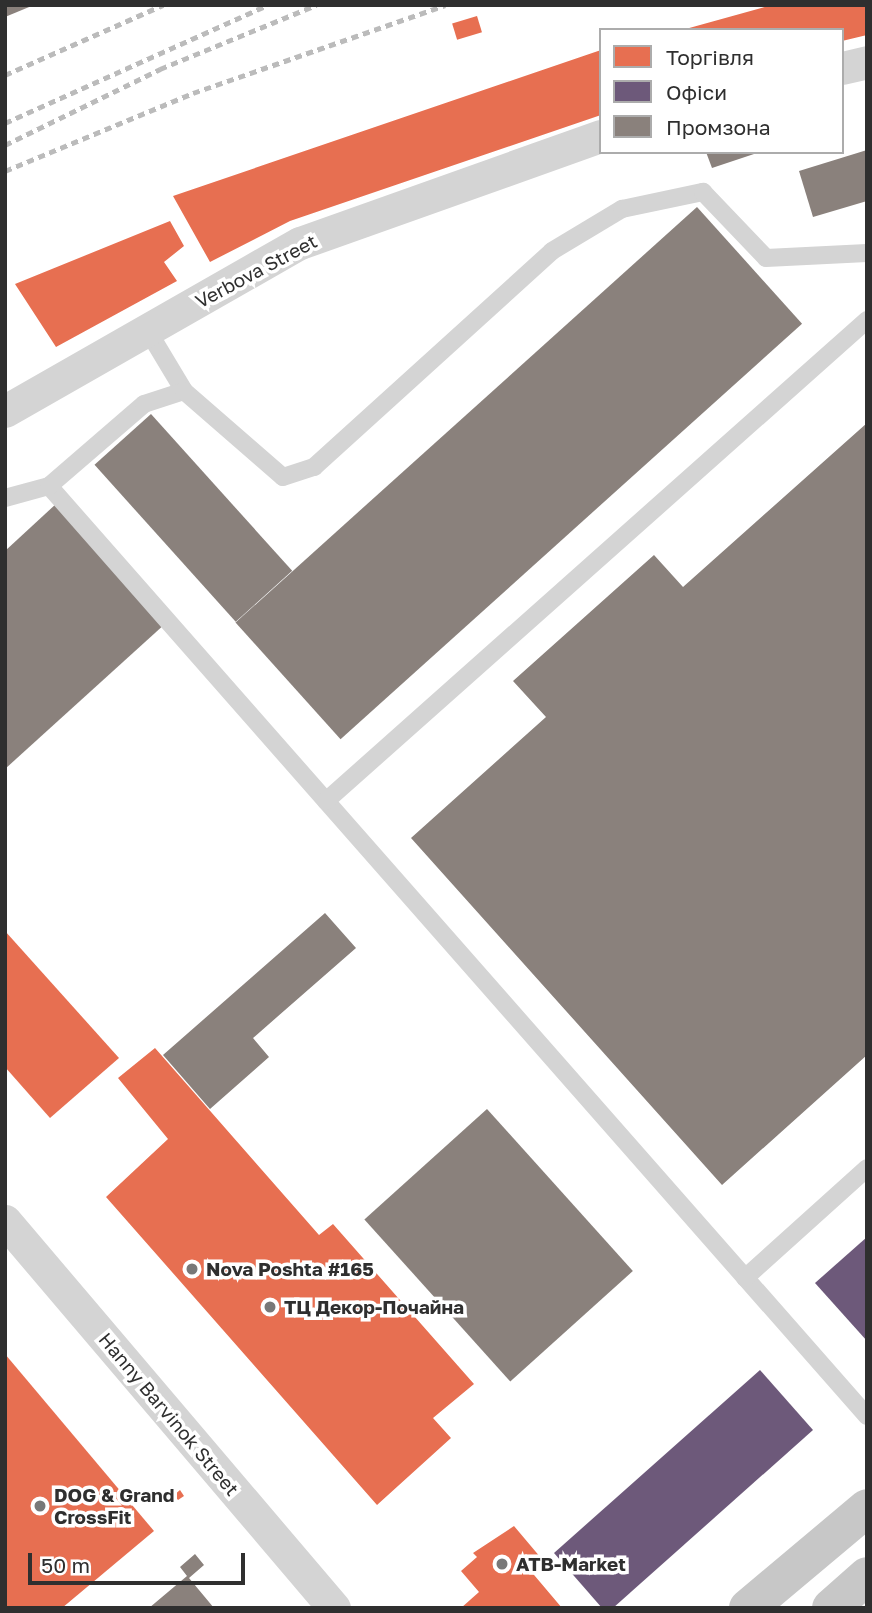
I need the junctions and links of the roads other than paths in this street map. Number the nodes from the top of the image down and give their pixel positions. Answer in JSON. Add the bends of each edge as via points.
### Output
{"nodes":[{"id":1,"x":867,"y":62,"type":"edge"},
{"id":2,"x":844,"y":68,"type":"edge"},
{"id":3,"x":599,"y":137,"type":"edge"},
{"id":4,"x":867,"y":253,"type":"edge"},
{"id":5,"x":867,"y":320,"type":"edge"},
{"id":6,"x":148,"y":331,"type":"junction"},
{"id":7,"x":184,"y":391,"type":"junction"},
{"id":8,"x":5,"y":411,"type":"edge"},
{"id":9,"x":49,"y":486,"type":"junction"},
{"id":10,"x":5,"y":498,"type":"edge"},
{"id":11,"x":326,"y":801,"type":"junction"},
{"id":12,"x":867,"y":1168,"type":"edge"},
{"id":13,"x":5,"y":1221,"type":"edge"},
{"id":14,"x":745,"y":1278,"type":"junction"},
{"id":15,"x":867,"y":1416,"type":"edge"},
{"id":16,"x":867,"y":1508,"type":"edge"},
{"id":17,"x":867,"y":1576,"type":"edge"},
{"id":18,"x":838,"y":1606,"type":"edge"},
{"id":19,"x":334,"y":1608,"type":"edge"},
{"id":20,"x":748,"y":1608,"type":"edge"}],
"edges":[{"from":1,"to":2,"type":"street"},
{"from":3,"to":6,"type":"street","name":"Verbova Street","via":[[300,243]]},
{"from":4,"to":7,"type":"lane","via":[[766,258],[703,192],[622,209],[552,251],[314,467],[283,477]]},
{"from":5,"to":11,"type":"lane"},
{"from":6,"to":7,"type":"lane"},
{"from":6,"to":8,"type":"street","name":"Verbova Street"},
{"from":7,"to":9,"type":"lane","via":[[144,404]]},
{"from":9,"to":10,"type":"lane"},
{"from":9,"to":11,"type":"lane"},
{"from":11,"to":14,"type":"lane"},
{"from":12,"to":14,"type":"lane"},
{"from":13,"to":19,"type":"street","name":"Hanny Barvinok Street"},
{"from":14,"to":15,"type":"lane"},
{"from":16,"to":20,"type":"main road"},
{"from":17,"to":18,"type":"main road"}]}
